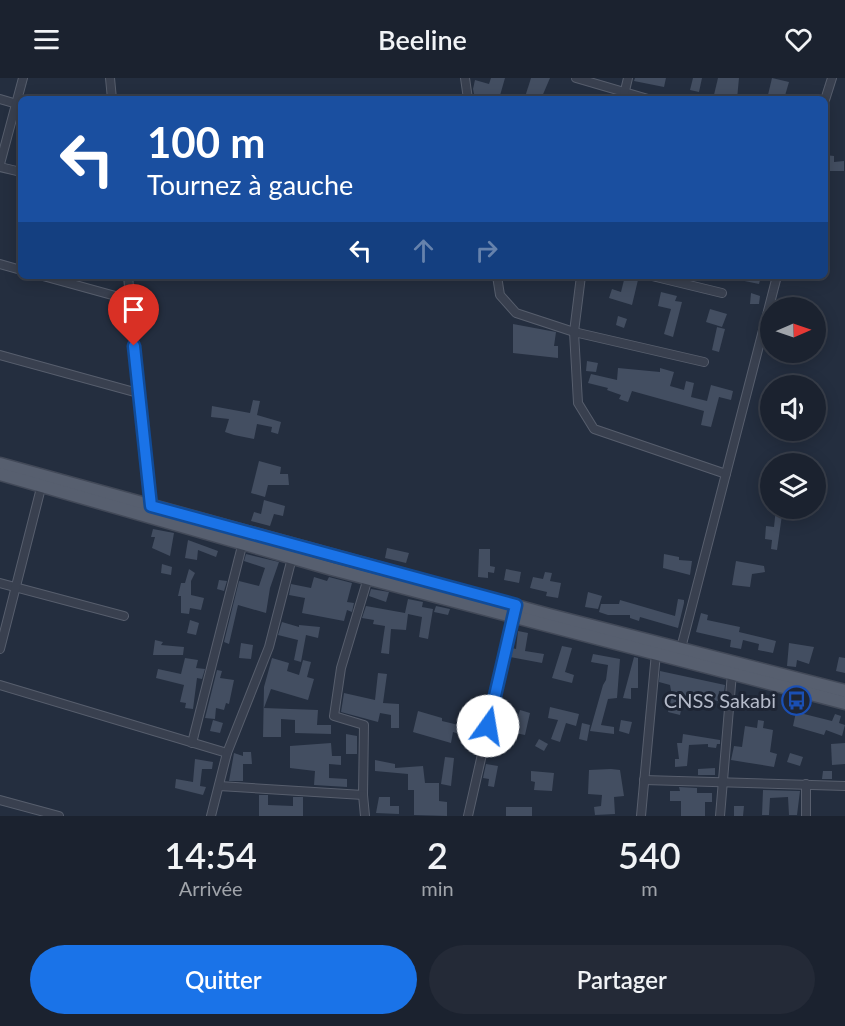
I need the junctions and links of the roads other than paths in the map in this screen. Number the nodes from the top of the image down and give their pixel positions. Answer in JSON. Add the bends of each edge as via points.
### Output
{"nodes":[{"id":1,"x":23,"y":78,"type":"edge"},
{"id":2,"x":110,"y":78,"type":"edge"},
{"id":3,"x":465,"y":78,"type":"edge"},
{"id":4,"x":576,"y":78,"type":"edge"},
{"id":5,"x":628,"y":78,"type":"edge"},
{"id":6,"x":832,"y":78,"type":"edge"},
{"id":7,"x":18,"y":96,"type":"edge"},
{"id":8,"x":112,"y":96,"type":"edge"},
{"id":9,"x":468,"y":96,"type":"edge"},
{"id":10,"x":623,"y":96,"type":"edge"},
{"id":11,"x":826,"y":96,"type":"edge"},
{"id":12,"x":18,"y":97,"type":"edge"},
{"id":13,"x":0,"y":99,"type":"edge"},
{"id":14,"x":16,"y":104,"type":"junction"},
{"id":15,"x":0,"y":166,"type":"edge"},
{"id":16,"x":18,"y":171,"type":"edge"},
{"id":17,"x":0,"y":264,"type":"edge"},
{"id":18,"x":18,"y":269,"type":"edge"},
{"id":19,"x":54,"y":279,"type":"edge"},
{"id":20,"x":128,"y":279,"type":"edge"},
{"id":21,"x":497,"y":279,"type":"edge"},
{"id":22,"x":581,"y":279,"type":"edge"},
{"id":23,"x":664,"y":279,"type":"edge"},
{"id":24,"x":776,"y":279,"type":"edge"},
{"id":25,"x":722,"y":293,"type":"dead end"},
{"id":26,"x":130,"y":300,"type":"junction"},
{"id":27,"x":574,"y":332,"type":"junction"},
{"id":28,"x":0,"y":355,"type":"edge"},
{"id":29,"x":704,"y":362,"type":"dead end"},
{"id":30,"x":138,"y":393,"type":"junction"},
{"id":31,"x":0,"y":464,"type":"edge"},
{"id":32,"x":0,"y":474,"type":"edge"},
{"id":33,"x":726,"y":474,"type":"junction"},
{"id":34,"x":43,"y":481,"type":"junction"},
{"id":35,"x":150,"y":511,"type":"junction"},
{"id":36,"x":243,"y":542,"type":"junction"},
{"id":37,"x":296,"y":544,"type":"junction"},
{"id":38,"x":292,"y":556,"type":"junction"},
{"id":39,"x":368,"y":578,"type":"junction"},
{"id":40,"x":0,"y":583,"type":"edge"},
{"id":41,"x":16,"y":588,"type":"junction"},
{"id":42,"x":514,"y":611,"type":"junction"},
{"id":43,"x":124,"y":616,"type":"dead end"},
{"id":44,"x":0,"y":649,"type":"edge"},
{"id":45,"x":656,"y":653,"type":"junction"},
{"id":46,"x":679,"y":654,"type":"junction"},
{"id":47,"x":732,"y":673,"type":"junction"},
{"id":48,"x":0,"y":685,"type":"edge"},
{"id":49,"x":845,"y":691,"type":"edge"},
{"id":50,"x":845,"y":703,"type":"edge"},
{"id":51,"x":192,"y":743,"type":"junction"},
{"id":52,"x":227,"y":753,"type":"junction"},
{"id":53,"x":644,"y":780,"type":"junction"},
{"id":54,"x":723,"y":784,"type":"junction"},
{"id":55,"x":806,"y":784,"type":"junction"},
{"id":56,"x":219,"y":786,"type":"junction"},
{"id":57,"x":845,"y":786,"type":"edge"},
{"id":58,"x":363,"y":795,"type":"junction"},
{"id":59,"x":0,"y":800,"type":"edge"},
{"id":60,"x":59,"y":816,"type":"edge"},
{"id":61,"x":211,"y":816,"type":"edge"},
{"id":62,"x":364,"y":816,"type":"edge"},
{"id":63,"x":468,"y":816,"type":"edge"},
{"id":64,"x":641,"y":816,"type":"edge"},
{"id":65,"x":720,"y":816,"type":"edge"},
{"id":66,"x":806,"y":816,"type":"edge"}],
"edges":[{"from":1,"to":7,"type":"street"},
{"from":2,"to":8,"type":"street"},
{"from":3,"to":9,"type":"street"},
{"from":4,"to":10,"type":"street"},
{"from":5,"to":10,"type":"street"},
{"from":6,"to":11,"type":"street"},
{"from":12,"to":14,"type":"street"},
{"from":13,"to":14,"type":"street"},
{"from":14,"to":15,"type":"street"},
{"from":15,"to":16,"type":"street"},
{"from":17,"to":18,"type":"street"},
{"from":19,"to":26,"type":"street"},
{"from":20,"to":26,"type":"street"},
{"from":21,"to":27,"type":"street","via":[[500,295],[516,313]]},
{"from":22,"to":27,"type":"street"},
{"from":23,"to":25,"type":"street"},
{"from":24,"to":33,"type":"street"},
{"from":26,"to":30,"type":"street"},
{"from":27,"to":29,"type":"street"},
{"from":27,"to":33,"type":"street","via":[[579,403],[594,429]]},
{"from":28,"to":30,"type":"street"},
{"from":30,"to":35,"type":"street"},
{"from":31,"to":34,"type":"main road"},
{"from":32,"to":34,"type":"main road"},
{"from":33,"to":46,"type":"street"},
{"from":34,"to":35,"type":"main road"},
{"from":34,"to":41,"type":"street"},
{"from":35,"to":36,"type":"main road"},
{"from":35,"to":37,"type":"main road"},
{"from":36,"to":38,"type":"main road"},
{"from":36,"to":51,"type":"street"},
{"from":37,"to":38,"type":"street"},
{"from":37,"to":42,"type":"main road"},
{"from":38,"to":39,"type":"main road"},
{"from":38,"to":52,"type":"street","via":[[269,647]]},
{"from":39,"to":42,"type":"main road"},
{"from":39,"to":58,"type":"street","via":[[341,668],[334,716],[364,725]]},
{"from":40,"to":41,"type":"street"},
{"from":41,"to":43,"type":"street"},
{"from":41,"to":44,"type":"street"},
{"from":42,"to":45,"type":"main road"},
{"from":42,"to":46,"type":"main road"},
{"from":42,"to":63,"type":"street"},
{"from":45,"to":46,"type":"main road"},
{"from":45,"to":53,"type":"street"},
{"from":46,"to":47,"type":"main road"},
{"from":46,"to":49,"type":"main road"},
{"from":47,"to":50,"type":"main road"},
{"from":47,"to":54,"type":"street"},
{"from":48,"to":51,"type":"street"},
{"from":51,"to":52,"type":"street"},
{"from":52,"to":56,"type":"street"},
{"from":53,"to":54,"type":"street"},
{"from":53,"to":64,"type":"street"},
{"from":54,"to":55,"type":"street"},
{"from":54,"to":65,"type":"street"},
{"from":55,"to":57,"type":"street"},
{"from":55,"to":66,"type":"street"},
{"from":56,"to":58,"type":"street"},
{"from":56,"to":61,"type":"street"},
{"from":58,"to":62,"type":"street"},
{"from":59,"to":60,"type":"street"}]}
